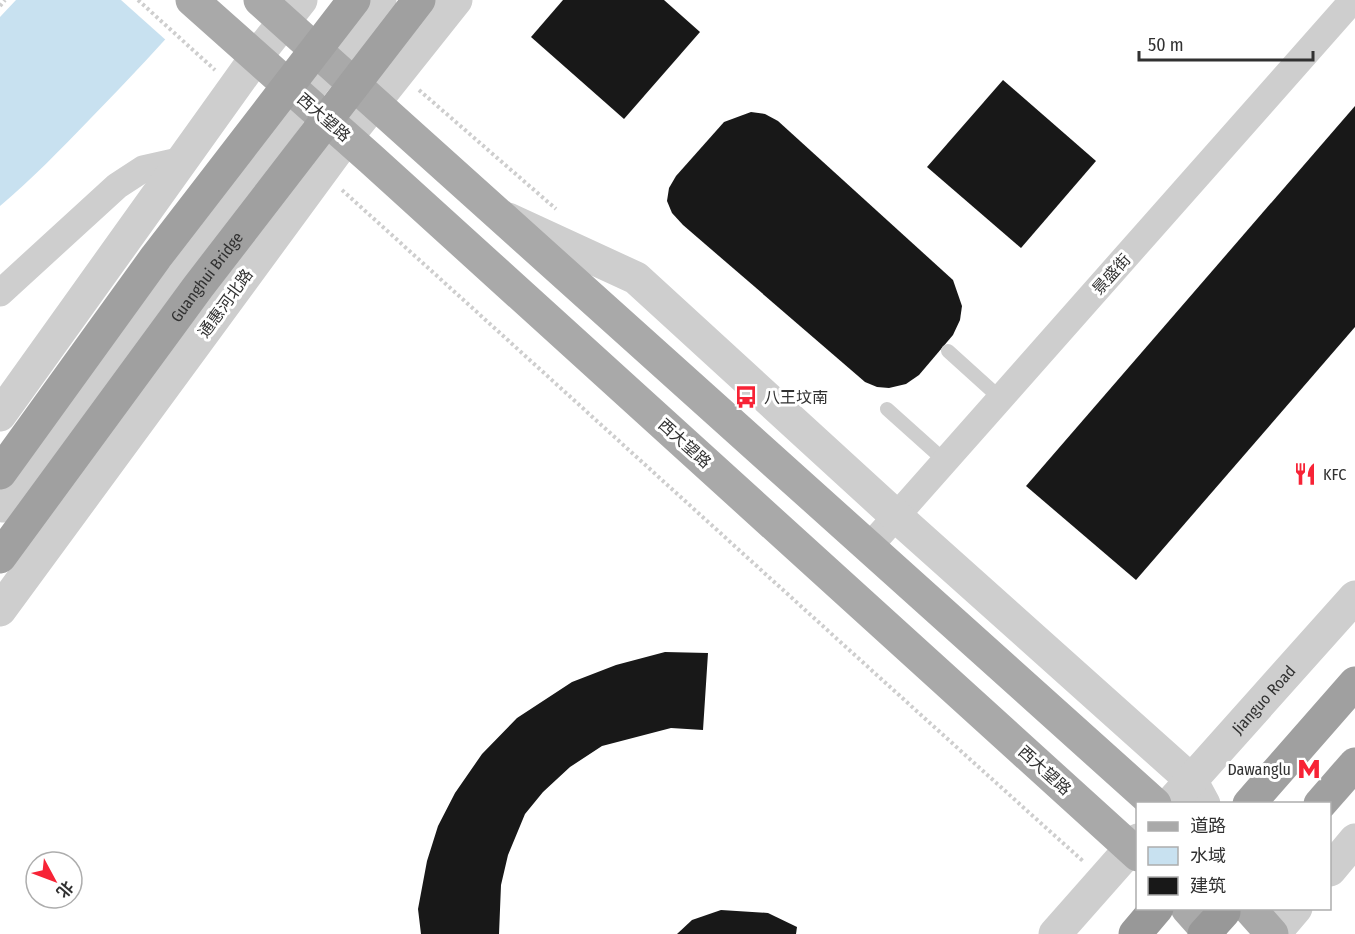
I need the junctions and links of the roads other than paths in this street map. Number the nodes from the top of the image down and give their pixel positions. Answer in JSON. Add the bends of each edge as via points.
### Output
{"nodes":[{"id":1,"x":192,"y":0,"type":"edge"},
{"id":2,"x":315,"y":0,"type":"edge"},
{"id":3,"x":354,"y":0,"type":"edge"},
{"id":4,"x":380,"y":0,"type":"edge"},
{"id":5,"x":419,"y":0,"type":"edge"},
{"id":6,"x":456,"y":0,"type":"edge"},
{"id":7,"x":1353,"y":0,"type":"edge"},
{"id":8,"x":278,"y":7,"type":"edge"},
{"id":9,"x":247,"y":49,"type":"junction"},
{"id":10,"x":335,"y":55,"type":"junction"},
{"id":11,"x":302,"y":97,"type":"junction"},
{"id":12,"x":374,"y":104,"type":"junction"},
{"id":13,"x":347,"y":137,"type":"junction"},
{"id":14,"x":183,"y":160,"type":"junction"},
{"id":15,"x":495,"y":212,"type":"junction"},
{"id":16,"x":0,"y":294,"type":"edge"},
{"id":17,"x":948,"y":351,"type":"dead end"},
{"id":18,"x":1000,"y":398,"type":"junction"},
{"id":19,"x":887,"y":409,"type":"dead end"},
{"id":20,"x":0,"y":415,"type":"edge"},
{"id":21,"x":945,"y":461,"type":"junction"},
{"id":22,"x":0,"y":473,"type":"edge"},
{"id":23,"x":2,"y":504,"type":"edge"},
{"id":24,"x":896,"y":516,"type":"junction"},
{"id":25,"x":51,"y":540,"type":"junction"},
{"id":26,"x":868,"y":548,"type":"junction"},
{"id":27,"x":0,"y":557,"type":"edge"},
{"id":28,"x":1355,"y":597,"type":"edge"},
{"id":29,"x":0,"y":610,"type":"edge"},
{"id":30,"x":1355,"y":683,"type":"edge"},
{"id":31,"x":1355,"y":764,"type":"edge"},
{"id":32,"x":1188,"y":796,"type":"edge"},
{"id":33,"x":1153,"y":802,"type":"edge"},
{"id":34,"x":1251,"y":802,"type":"edge"},
{"id":35,"x":1322,"y":802,"type":"edge"},
{"id":36,"x":1355,"y":840,"type":"edge"},
{"id":37,"x":1135,"y":848,"type":"edge"},
{"id":38,"x":1331,"y":868,"type":"edge"},
{"id":39,"x":1156,"y":910,"type":"edge"},
{"id":40,"x":1191,"y":910,"type":"edge"},
{"id":41,"x":1260,"y":910,"type":"edge"},
{"id":42,"x":1295,"y":910,"type":"edge"},
{"id":43,"x":1223,"y":919,"type":"edge"},
{"id":44,"x":1055,"y":934,"type":"edge"},
{"id":45,"x":1135,"y":934,"type":"edge"},
{"id":46,"x":1272,"y":934,"type":"edge"}],
"edges":[{"from":1,"to":9,"type":"main road","name":"西大望路"},
{"from":2,"to":10,"type":"street"},
{"from":3,"to":22,"type":"highway","bridge":true,"via":[[156,257]]},
{"from":4,"to":10,"type":"street"},
{"from":5,"to":27,"type":"highway","name":"Guanghui Bridge","bridge":true,"via":[[198,287]]},
{"from":6,"to":12,"type":"street","name":"通惠河北路"},
{"from":7,"to":18,"type":"street","name":"景盛街"},
{"from":8,"to":9,"type":"street"},
{"from":8,"to":10,"type":"main road"},
{"from":9,"to":11,"type":"main road","name":"西大望路"},
{"from":9,"to":14,"type":"street","via":[[223,80]]},
{"from":10,"to":11,"type":"street"},
{"from":10,"to":12,"type":"main road"},
{"from":11,"to":13,"type":"main road","name":"西大望路"},
{"from":11,"to":23,"type":"street"},
{"from":12,"to":13,"type":"street","name":"通惠河北路"},
{"from":12,"to":15,"type":"main road"},
{"from":13,"to":25,"type":"street","name":"通惠河北路"},
{"from":13,"to":37,"type":"main road","name":"西大望路"},
{"from":14,"to":16,"type":"street","via":[[143,169],[117,186]]},
{"from":14,"to":20,"type":"street"},
{"from":15,"to":24,"type":"street","via":[[636,278]]},
{"from":15,"to":26,"type":"main road"},
{"from":17,"to":18,"type":"lane"},
{"from":18,"to":21,"type":"street","name":"景盛街"},
{"from":19,"to":21,"type":"lane"},
{"from":21,"to":24,"type":"street","name":"景盛街"},
{"from":23,"to":25,"type":"street"},
{"from":24,"to":26,"type":"street","name":"景盛街"},
{"from":24,"to":32,"type":"street"},
{"from":25,"to":29,"type":"street","name":"通惠河北路"},
{"from":26,"to":33,"type":"main road"},
{"from":28,"to":32,"type":"street","name":"Jianguo Road"},
{"from":30,"to":34,"type":"highway"},
{"from":31,"to":35,"type":"highway"},
{"from":36,"to":38,"type":"street"},
{"from":37,"to":44,"type":"street"},
{"from":39,"to":45,"type":"highway","bridge":true},
{"from":40,"to":43,"type":"main road"},
{"from":41,"to":46,"type":"street"},
{"from":42,"to":46,"type":"street"},
{"from":43,"to":46,"type":"main road"}]}
